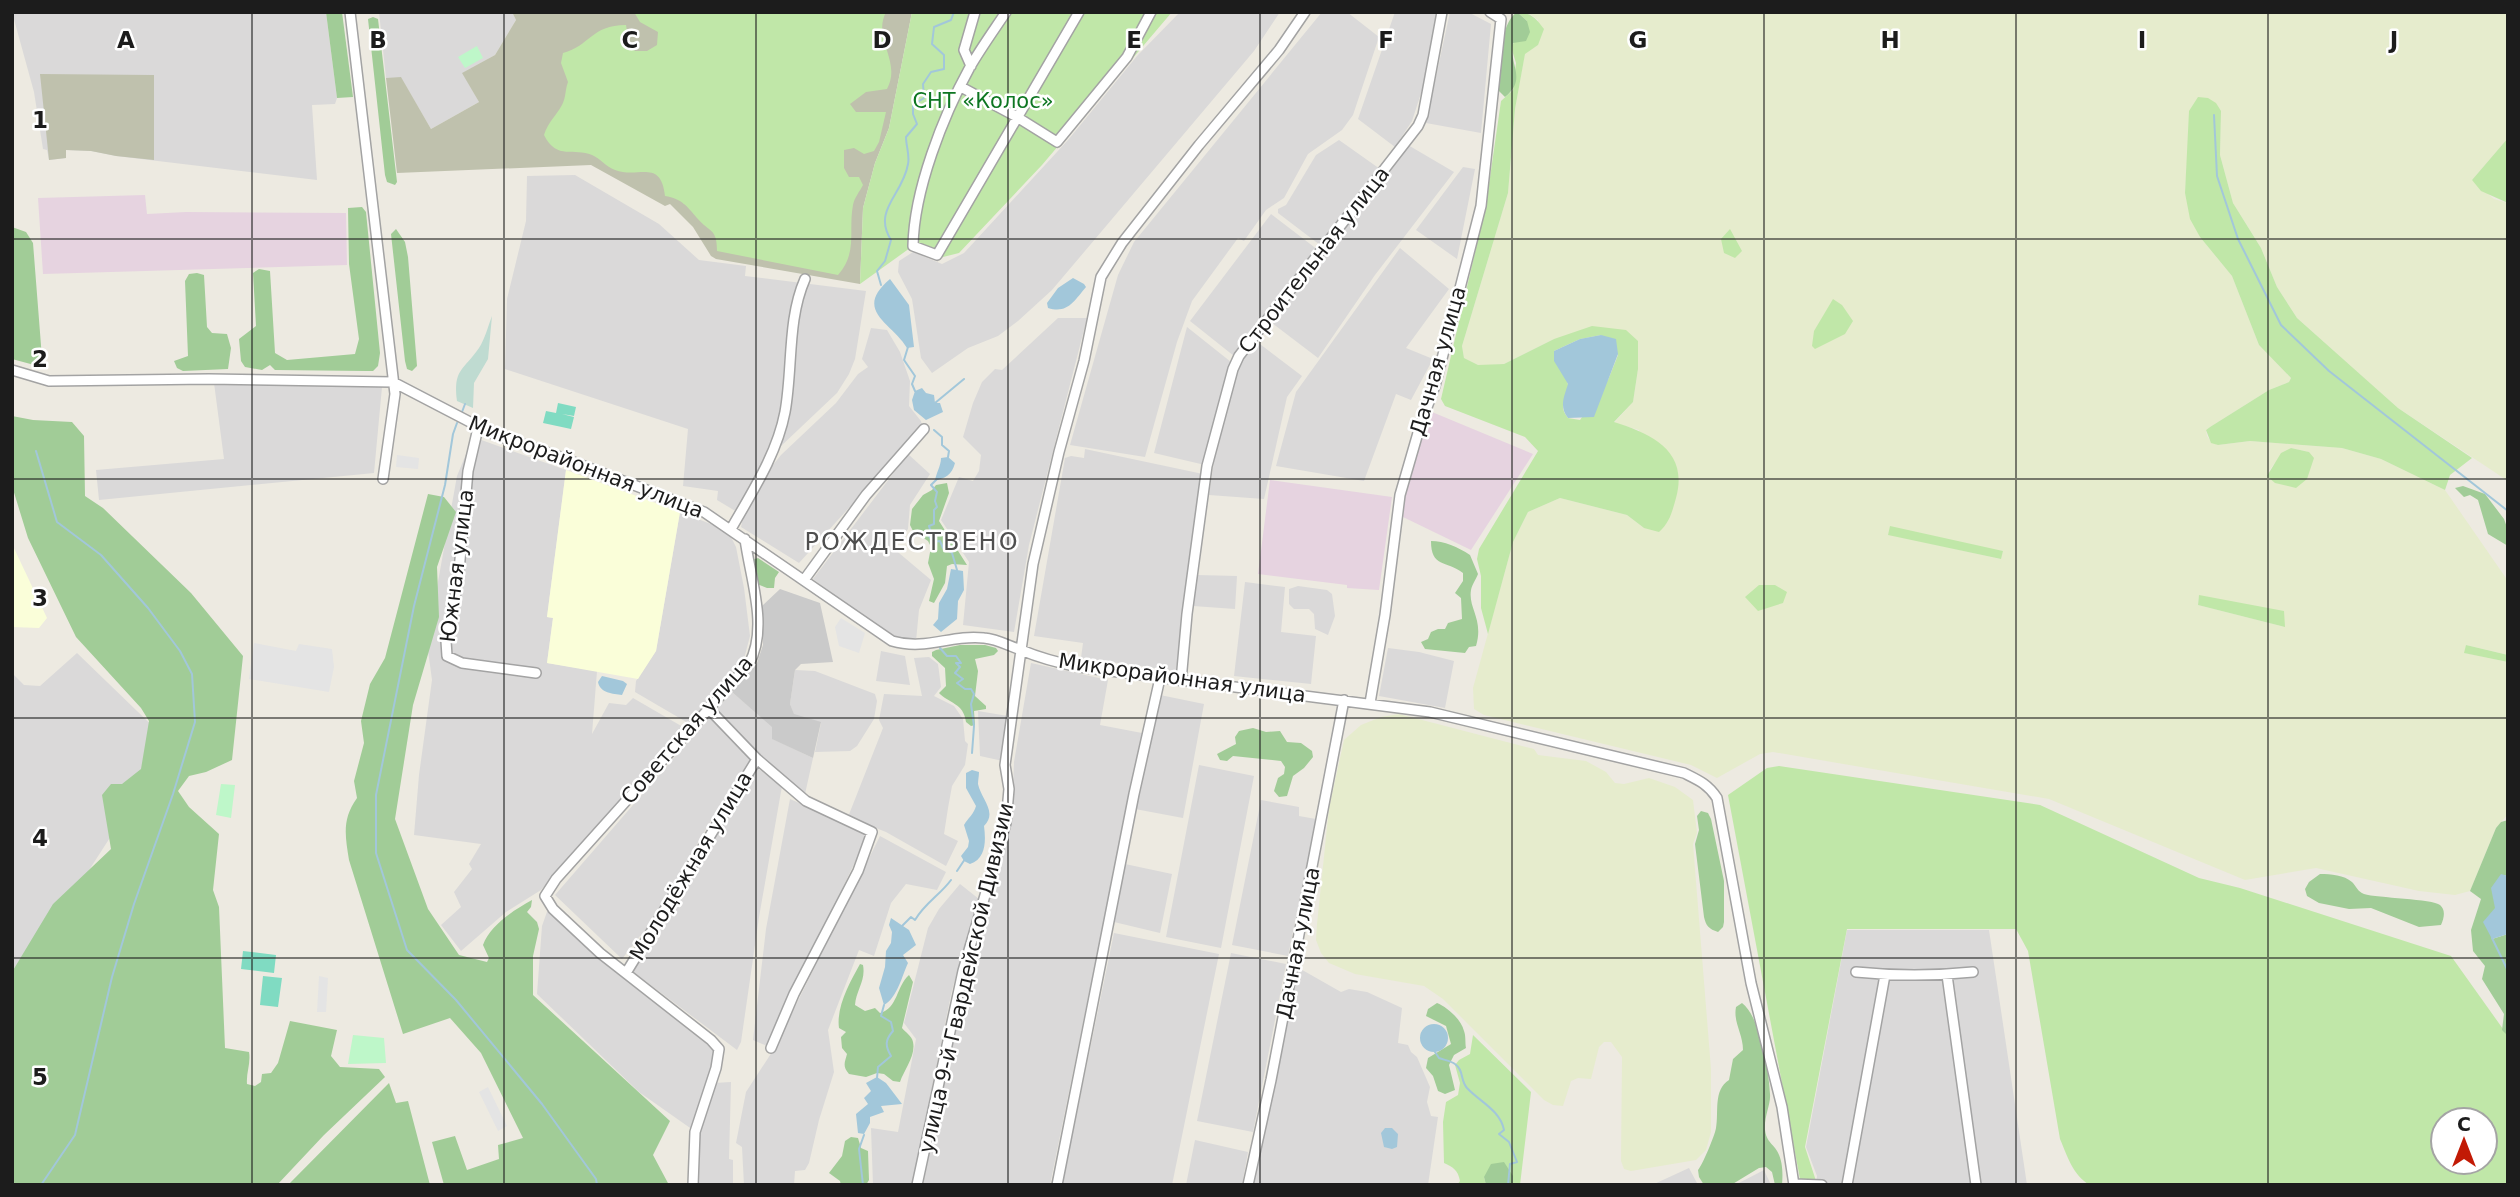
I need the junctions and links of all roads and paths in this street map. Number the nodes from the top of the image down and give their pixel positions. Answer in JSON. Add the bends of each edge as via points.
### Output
{"nodes":[{"id":1,"x":350,"y":12,"type":"edge"},
{"id":2,"x":975,"y":12,"type":"edge"},
{"id":3,"x":1006,"y":12,"type":"edge"},
{"id":4,"x":1079,"y":12,"type":"edge"},
{"id":5,"x":1151,"y":12,"type":"edge"},
{"id":6,"x":1305,"y":12,"type":"edge"},
{"id":7,"x":1442,"y":12,"type":"edge"},
{"id":8,"x":1490,"y":12,"type":"edge"},
{"id":9,"x":971,"y":66,"type":"junction"},
{"id":10,"x":961,"y":87,"type":"junction"},
{"id":11,"x":1017,"y":117,"type":"junction"},
{"id":12,"x":805,"y":279,"type":"dead end"},
{"id":13,"x":12,"y":370,"type":"edge"},
{"id":14,"x":393,"y":382,"type":"junction"},
{"id":15,"x":478,"y":428,"type":"junction"},
{"id":16,"x":924,"y":429,"type":"dead end"},
{"id":17,"x":383,"y":479,"type":"dead end"},
{"id":18,"x":731,"y":529,"type":"junction"},
{"id":19,"x":745,"y":539,"type":"junction"},
{"id":20,"x":804,"y":580,"type":"junction"},
{"id":21,"x":1021,"y":651,"type":"junction"},
{"id":22,"x":536,"y":673,"type":"dead end"},
{"id":23,"x":1160,"y":678,"type":"junction"},
{"id":24,"x":1181,"y":681,"type":"junction"},
{"id":25,"x":1344,"y":700,"type":"junction"},
{"id":26,"x":1370,"y":703,"type":"junction"},
{"id":27,"x":709,"y":709,"type":"junction"},
{"id":28,"x":757,"y":759,"type":"junction"},
{"id":29,"x":545,"y":896,"type":"joint"},
{"id":30,"x":1856,"y":972,"type":"dead end"},
{"id":31,"x":1973,"y":972,"type":"dead end"},
{"id":32,"x":626,"y":973,"type":"junction"},
{"id":33,"x":1885,"y":975,"type":"junction"},
{"id":34,"x":1947,"y":975,"type":"junction"},
{"id":35,"x":771,"y":1048,"type":"dead end"},
{"id":36,"x":693,"y":1185,"type":"edge"},
{"id":37,"x":917,"y":1185,"type":"edge"},
{"id":38,"x":1057,"y":1185,"type":"edge"},
{"id":39,"x":1248,"y":1185,"type":"edge"},
{"id":40,"x":1794,"y":1185,"type":"edge"},
{"id":41,"x":1822,"y":1185,"type":"edge"},
{"id":42,"x":1847,"y":1185,"type":"edge"},
{"id":43,"x":1976,"y":1185,"type":"edge"}],
"edges":[{"from":1,"to":14,"type":"street"},
{"from":2,"to":9,"type":"street","via":[[964,50]]},
{"from":3,"to":9,"type":"street"},
{"from":4,"to":11,"type":"street"},
{"from":5,"to":11,"type":"street","via":[[1127,57],[1057,142]]},
{"from":6,"to":21,"type":"street","name":"улица 9-й Гвардейской Дивизии","via":[[1279,51],[1122,243],[1101,277],[1033,564]]},
{"from":7,"to":24,"type":"street","name":"Строительная улица","via":[[1418,126],[1233,369],[1207,466]]},
{"from":8,"to":26,"type":"street","name":"Дачная улица","via":[[1501,19],[1481,206],[1436,386],[1400,495]]},
{"from":9,"to":10,"type":"street"},
{"from":10,"to":11,"type":"street"},
{"from":10,"to":11,"type":"street","via":[[932,154],[914,221],[913,246],[937,255]]},
{"from":12,"to":18,"type":"street","via":[[797,299],[778,438]]},
{"from":13,"to":14,"type":"street","via":[[49,381]]},
{"from":14,"to":15,"type":"street","name":"Микрорайонная улица"},
{"from":14,"to":17,"type":"street"},
{"from":15,"to":18,"type":"street","name":"Микрорайонная улица","via":[[676,500]]},
{"from":15,"to":22,"type":"street","name":"Южная улица","via":[[468,471],[447,656],[462,663]]},
{"from":16,"to":20,"type":"street","via":[[866,495]]},
{"from":18,"to":19,"type":"street","name":"Микрорайонная улица"},
{"from":19,"to":20,"type":"street","name":"Микрорайонная улица"},
{"from":19,"to":27,"type":"street","name":"Советская улица","via":[[757,645],[749,664]]},
{"from":20,"to":21,"type":"street","name":"Микрорайонная улица","via":[[892,641],[922,646],[983,638]]},
{"from":21,"to":23,"type":"street","name":"Микрорайонная улица","via":[[1079,667]]},
{"from":21,"to":37,"type":"street","name":"улица 9-й Гвардейской Дивизии","via":[[1005,765],[1009,789],[1006,823],[963,971]]},
{"from":23,"to":24,"type":"street","name":"Микрорайонная улица"},
{"from":23,"to":38,"type":"street"},
{"from":24,"to":25,"type":"street","name":"Микрорайонная улица"},
{"from":25,"to":26,"type":"street","name":"Микрорайонная улица"},
{"from":25,"to":39,"type":"street","name":"Дачная улица"},
{"from":26,"to":40,"type":"street","name":"Микрорайонная улица","via":[[1445,715],[1684,773],[1711,789],[1717,798],[1756,1004],[1778,1088]]},
{"from":27,"to":28,"type":"street"},
{"from":27,"to":29,"type":"street","name":"Советская улица"},
{"from":28,"to":32,"type":"street","name":"Молодёжная улица"},
{"from":28,"to":35,"type":"street","via":[[806,801],[872,832],[858,871]]},
{"from":29,"to":32,"type":"street","name":"Молодёжная улица","via":[[553,909]]},
{"from":30,"to":33,"type":"street"},
{"from":31,"to":34,"type":"street"},
{"from":32,"to":36,"type":"street","name":"Молодёжная улица","via":[[719,1049],[695,1132]]},
{"from":33,"to":34,"type":"street"},
{"from":33,"to":42,"type":"street"},
{"from":34,"to":43,"type":"street"},
{"from":40,"to":41,"type":"street"}]}
